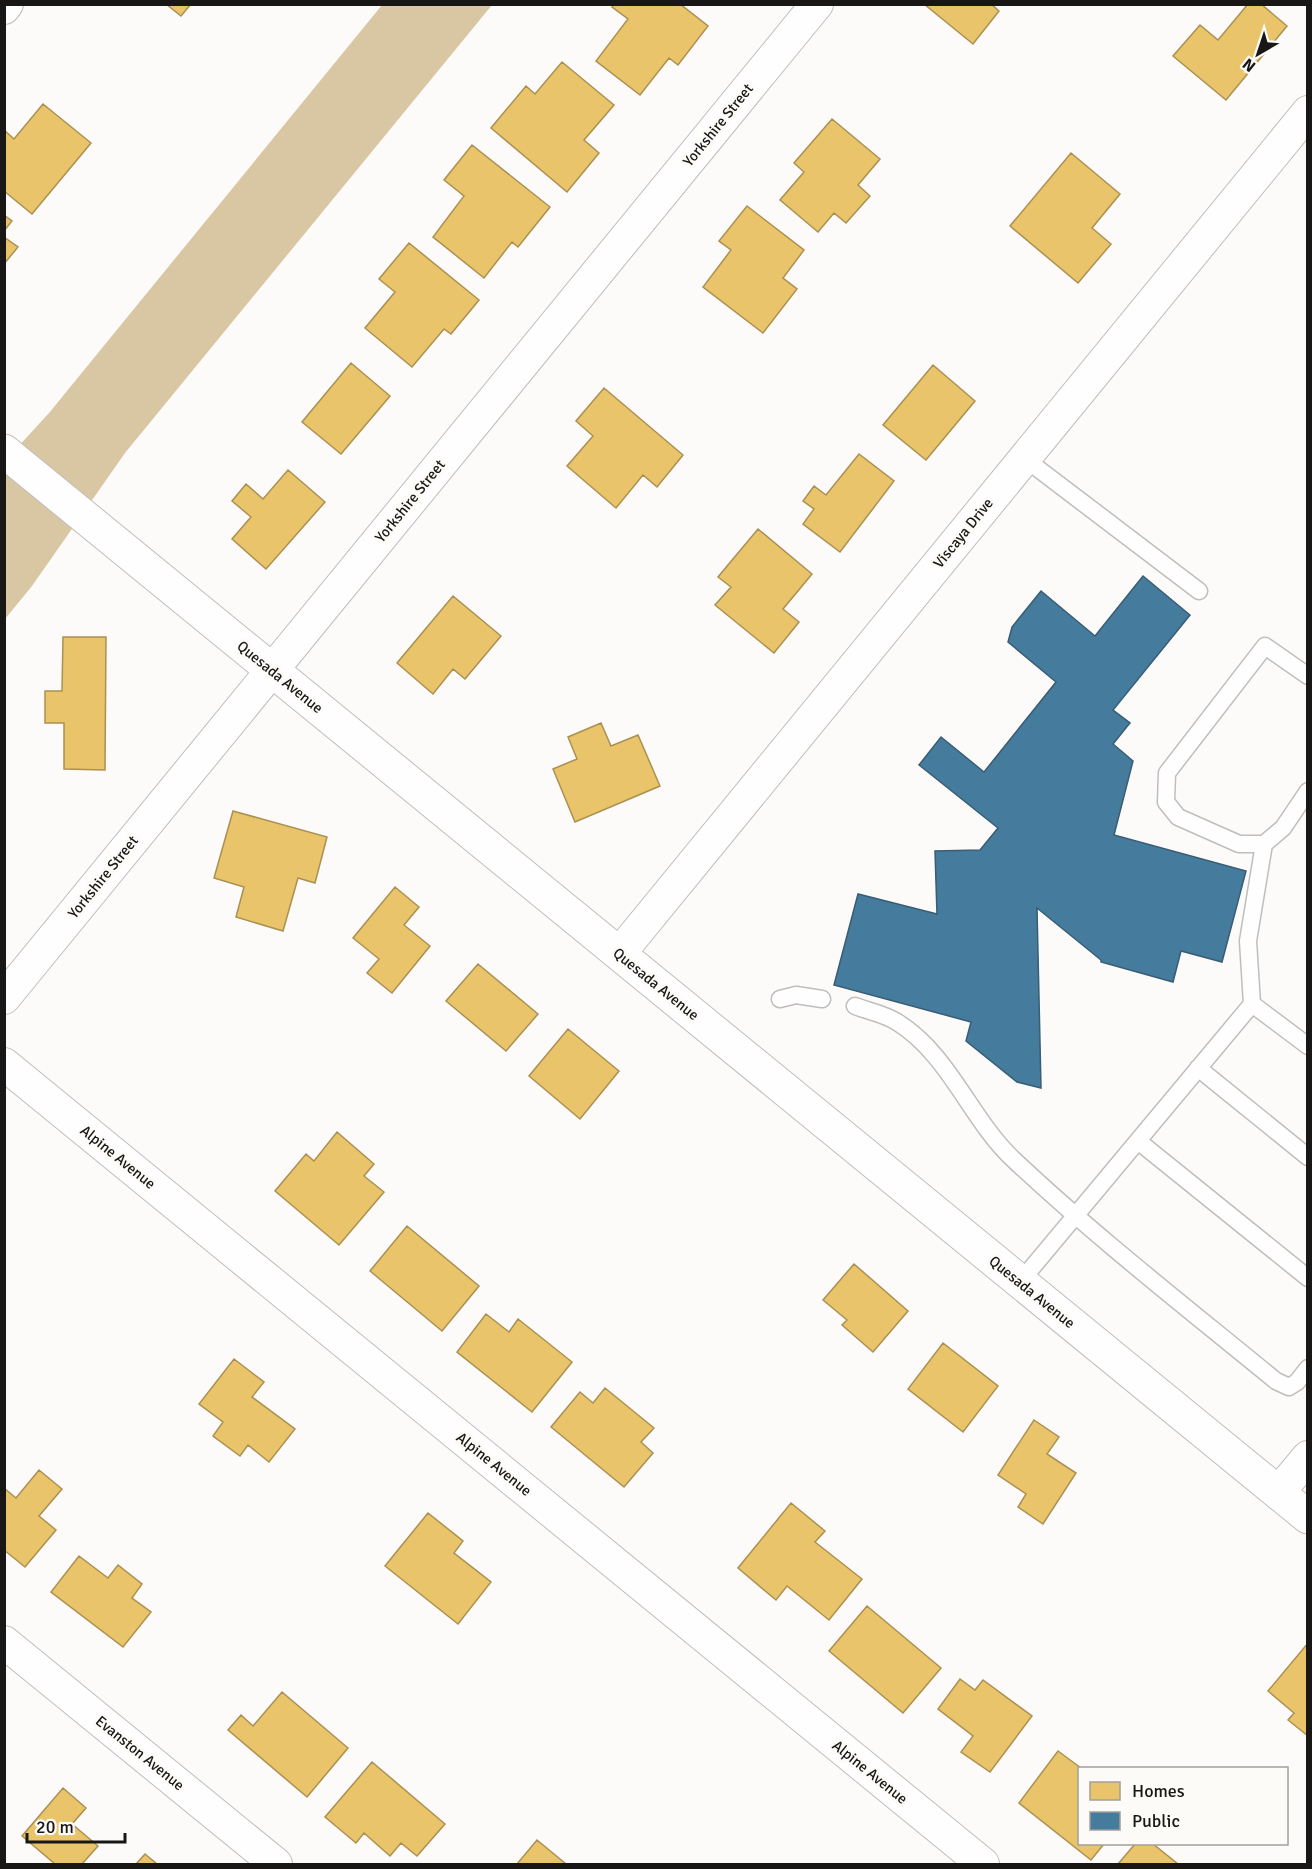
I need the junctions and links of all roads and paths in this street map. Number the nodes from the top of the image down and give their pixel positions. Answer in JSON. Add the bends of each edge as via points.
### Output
{"nodes":[{"id":1,"x":817,"y":4,"type":"edge"},
{"id":2,"x":1308,"y":112,"type":"edge"},
{"id":3,"x":4,"y":451,"type":"edge"},
{"id":4,"x":1024,"y":458,"type":"junction"},
{"id":5,"x":1198,"y":591,"type":"dead end"},
{"id":6,"x":272,"y":670,"type":"junction"},
{"id":7,"x":1308,"y":676,"type":"edge"},
{"id":8,"x":1308,"y":791,"type":"edge"},
{"id":9,"x":1264,"y":844,"type":"junction"},
{"id":10,"x":619,"y":954,"type":"junction"},
{"id":11,"x":4,"y":998,"type":"edge"},
{"id":12,"x":780,"y":999,"type":"dead end"},
{"id":13,"x":822,"y":999,"type":"dead end"},
{"id":14,"x":1252,"y":1004,"type":"junction"},
{"id":15,"x":855,"y":1006,"type":"dead end"},
{"id":16,"x":1308,"y":1046,"type":"edge"},
{"id":17,"x":4,"y":1064,"type":"edge"},
{"id":18,"x":1198,"y":1068,"type":"junction"},
{"id":19,"x":1138,"y":1141,"type":"junction"},
{"id":20,"x":1308,"y":1156,"type":"edge"},
{"id":21,"x":1075,"y":1216,"type":"junction"},
{"id":22,"x":1308,"y":1278,"type":"edge"},
{"id":23,"x":1020,"y":1282,"type":"junction"},
{"id":24,"x":1308,"y":1368,"type":"edge"},
{"id":25,"x":1308,"y":1457,"type":"edge"},
{"id":26,"x":1278,"y":1493,"type":"junction"},
{"id":27,"x":1308,"y":1517,"type":"edge"},
{"id":28,"x":4,"y":1642,"type":"edge"},
{"id":29,"x":276,"y":1864,"type":"edge"},
{"id":30,"x":983,"y":1864,"type":"edge"}],
"edges":[{"from":1,"to":6,"type":"street","name":"Yorkshire Street"},
{"from":2,"to":4,"type":"street","name":"Viscaya Drive"},
{"from":3,"to":6,"type":"street","name":"Quesada Avenue"},
{"from":4,"to":5,"type":"lane"},
{"from":4,"to":10,"type":"street","name":"Viscaya Drive"},
{"from":6,"to":10,"type":"street","name":"Quesada Avenue"},
{"from":6,"to":11,"type":"street","name":"Yorkshire Street"},
{"from":7,"to":9,"type":"lane","via":[[1265,646],[1167,773],[1166,802],[1178,818],[1239,844]]},
{"from":8,"to":9,"type":"lane","via":[[1283,828]]},
{"from":9,"to":14,"type":"lane","via":[[1248,941]]},
{"from":10,"to":23,"type":"street","name":"Quesada Avenue"},
{"from":12,"to":13,"type":"lane","via":[[796,995]]},
{"from":14,"to":16,"type":"lane"},
{"from":14,"to":18,"type":"lane"},
{"from":15,"to":21,"type":"lane","via":[[896,1021],[933,1052],[1011,1158]]},
{"from":17,"to":30,"type":"street","name":"Alpine Avenue"},
{"from":18,"to":19,"type":"lane"},
{"from":18,"to":20,"type":"lane"},
{"from":19,"to":21,"type":"lane"},
{"from":19,"to":22,"type":"lane"},
{"from":21,"to":23,"type":"lane"},
{"from":21,"to":24,"type":"lane","via":[[1275,1381],[1288,1387]]},
{"from":23,"to":26,"type":"street","name":"Quesada Avenue"},
{"from":25,"to":26,"type":"street"},
{"from":26,"to":27,"type":"street","name":"Quesada Avenue"},
{"from":28,"to":29,"type":"street","name":"Evanston Avenue"}]}
